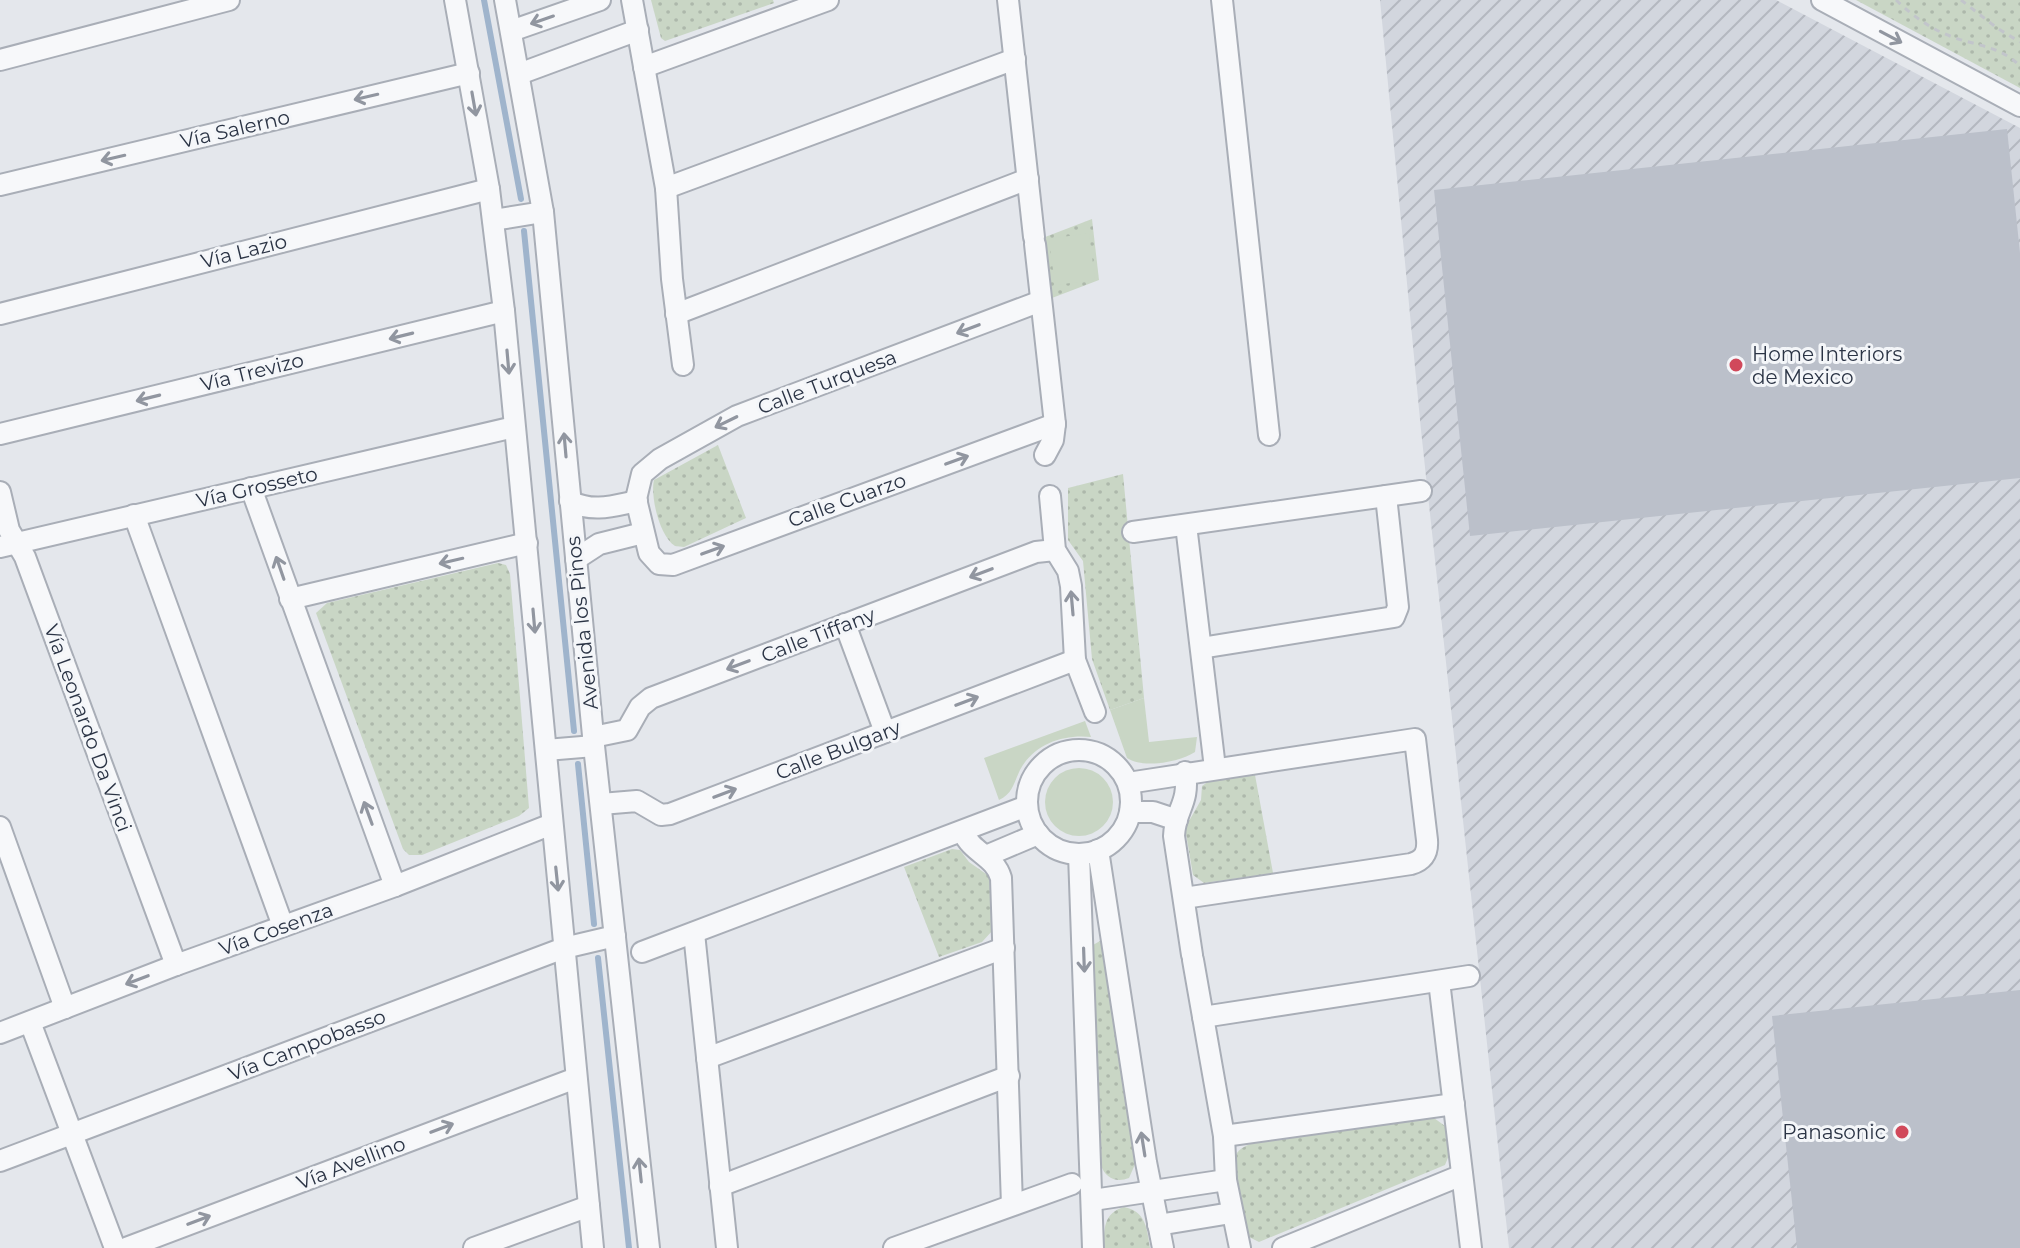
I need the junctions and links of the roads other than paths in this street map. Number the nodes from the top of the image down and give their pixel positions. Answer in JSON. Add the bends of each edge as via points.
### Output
{"nodes":[{"id":1,"x":229,"y":0,"type":"edge"},
{"id":2,"x":455,"y":0,"type":"edge"},
{"id":3,"x":505,"y":0,"type":"edge"},
{"id":4,"x":600,"y":0,"type":"edge"},
{"id":5,"x":632,"y":0,"type":"edge"},
{"id":6,"x":828,"y":0,"type":"edge"},
{"id":7,"x":1008,"y":0,"type":"edge"},
{"id":8,"x":1222,"y":0,"type":"edge"},
{"id":9,"x":1822,"y":0,"type":"edge"},
{"id":10,"x":638,"y":30,"type":"junction"},
{"id":11,"x":511,"y":31,"type":"junction"},
{"id":12,"x":1015,"y":59,"type":"junction"},
{"id":13,"x":0,"y":60,"type":"edge"},
{"id":14,"x":644,"y":67,"type":"junction"},
{"id":15,"x":469,"y":73,"type":"junction"},
{"id":16,"x":519,"y":74,"type":"junction"},
{"id":17,"x":2020,"y":106,"type":"edge"},
{"id":18,"x":1028,"y":179,"type":"junction"},
{"id":19,"x":0,"y":185,"type":"edge"},
{"id":20,"x":666,"y":188,"type":"junction"},
{"id":21,"x":489,"y":189,"type":"junction"},
{"id":22,"x":543,"y":212,"type":"junction"},
{"id":23,"x":493,"y":220,"type":"junction"},
{"id":24,"x":1041,"y":301,"type":"junction"},
{"id":25,"x":504,"y":311,"type":"junction"},
{"id":26,"x":0,"y":314,"type":"edge"},
{"id":27,"x":676,"y":314,"type":"junction"},
{"id":28,"x":683,"y":365,"type":"dead end"},
{"id":29,"x":1055,"y":424,"type":"junction"},
{"id":30,"x":514,"y":427,"type":"junction"},
{"id":31,"x":0,"y":434,"type":"edge"},
{"id":32,"x":1269,"y":435,"type":"dead end"},
{"id":33,"x":1045,"y":455,"type":"dead end"},
{"id":34,"x":251,"y":488,"type":"junction"},
{"id":35,"x":1421,"y":491,"type":"dead end"},
{"id":36,"x":0,"y":492,"type":"edge"},
{"id":37,"x":1050,"y":496,"type":"dead end"},
{"id":38,"x":1386,"y":496,"type":"junction"},
{"id":39,"x":636,"y":497,"type":"junction"},
{"id":40,"x":570,"y":501,"type":"junction"},
{"id":41,"x":134,"y":515,"type":"junction"},
{"id":42,"x":1186,"y":525,"type":"junction"},
{"id":43,"x":1133,"y":532,"type":"dead end"},
{"id":44,"x":645,"y":540,"type":"junction"},
{"id":45,"x":527,"y":543,"type":"junction"},
{"id":46,"x":8,"y":545,"type":"edge"},
{"id":47,"x":1055,"y":550,"type":"junction"},
{"id":48,"x":576,"y":559,"type":"junction"},
{"id":49,"x":290,"y":599,"type":"junction"},
{"id":50,"x":845,"y":624,"type":"junction"},
{"id":51,"x":1201,"y":648,"type":"junction"},
{"id":52,"x":1075,"y":660,"type":"junction"},
{"id":53,"x":1095,"y":712,"type":"dead end"},
{"id":54,"x":885,"y":732,"type":"junction"},
{"id":55,"x":594,"y":741,"type":"junction"},
{"id":56,"x":546,"y":750,"type":"junction"},
{"id":57,"x":1215,"y":768,"type":"junction"},
{"id":58,"x":1185,"y":772,"type":"junction"},
{"id":59,"x":1128,"y":783,"type":"junction"},
{"id":60,"x":601,"y":804,"type":"junction"},
{"id":61,"x":1027,"y":806,"type":"junction"},
{"id":62,"x":1130,"y":812,"type":"junction"},
{"id":63,"x":1177,"y":820,"type":"junction"},
{"id":64,"x":552,"y":824,"type":"junction"},
{"id":65,"x":0,"y":827,"type":"edge"},
{"id":66,"x":963,"y":832,"type":"junction"},
{"id":67,"x":1038,"y":834,"type":"junction"},
{"id":68,"x":1088,"y":852,"type":"junction"},
{"id":69,"x":986,"y":856,"type":"junction"},
{"id":70,"x":395,"y":886,"type":"junction"},
{"id":71,"x":1184,"y":898,"type":"junction"},
{"id":72,"x":1106,"y":903,"type":"junction"},
{"id":73,"x":1081,"y":906,"type":"junction"},
{"id":74,"x":283,"y":926,"type":"junction"},
{"id":75,"x":694,"y":933,"type":"junction"},
{"id":76,"x":615,"y":936,"type":"junction"},
{"id":77,"x":564,"y":948,"type":"junction"},
{"id":78,"x":1004,"y":948,"type":"junction"},
{"id":79,"x":642,"y":952,"type":"dead end"},
{"id":80,"x":176,"y":965,"type":"junction"},
{"id":81,"x":1469,"y":976,"type":"dead end"},
{"id":82,"x":1439,"y":981,"type":"junction"},
{"id":83,"x":65,"y":1008,"type":"junction"},
{"id":84,"x":1203,"y":1017,"type":"junction"},
{"id":85,"x":30,"y":1022,"type":"junction"},
{"id":86,"x":0,"y":1033,"type":"edge"},
{"id":87,"x":707,"y":1058,"type":"junction"},
{"id":88,"x":1009,"y":1076,"type":"junction"},
{"id":89,"x":576,"y":1078,"type":"junction"},
{"id":90,"x":1454,"y":1104,"type":"junction"},
{"id":91,"x":71,"y":1135,"type":"junction"},
{"id":92,"x":1224,"y":1136,"type":"junction"},
{"id":93,"x":0,"y":1161,"type":"edge"},
{"id":94,"x":1462,"y":1175,"type":"junction"},
{"id":95,"x":1226,"y":1180,"type":"junction"},
{"id":96,"x":1072,"y":1184,"type":"dead end"},
{"id":97,"x":720,"y":1186,"type":"junction"},
{"id":98,"x":1151,"y":1193,"type":"junction"},
{"id":99,"x":1093,"y":1200,"type":"junction"},
{"id":100,"x":1012,"y":1205,"type":"junction"},
{"id":101,"x":589,"y":1206,"type":"junction"},
{"id":102,"x":1231,"y":1213,"type":"junction"},
{"id":103,"x":1158,"y":1225,"type":"junction"},
{"id":104,"x":115,"y":1248,"type":"edge"},
{"id":105,"x":126,"y":1248,"type":"edge"},
{"id":106,"x":474,"y":1248,"type":"edge"},
{"id":107,"x":593,"y":1248,"type":"edge"},
{"id":108,"x":649,"y":1248,"type":"edge"},
{"id":109,"x":727,"y":1248,"type":"edge"},
{"id":110,"x":894,"y":1248,"type":"edge"},
{"id":111,"x":1093,"y":1248,"type":"edge"},
{"id":112,"x":1163,"y":1248,"type":"edge"},
{"id":113,"x":1240,"y":1248,"type":"edge"},
{"id":114,"x":1283,"y":1248,"type":"edge"},
{"id":115,"x":1471,"y":1248,"type":"edge"}],
"edges":[{"from":1,"to":13,"type":"street"},
{"from":2,"to":15,"type":"street"},
{"from":3,"to":11,"type":"street","name":"Avenida los Pinos"},
{"from":4,"to":11,"type":"street","one_way":true},
{"from":5,"to":10,"type":"street"},
{"from":6,"to":14,"type":"street"},
{"from":7,"to":12,"type":"street"},
{"from":8,"to":32,"type":"street"},
{"from":9,"to":17,"type":"street","one_way":true},
{"from":10,"to":14,"type":"street"},
{"from":10,"to":16,"type":"street"},
{"from":11,"to":16,"type":"street","name":"Avenida los Pinos"},
{"from":12,"to":18,"type":"street"},
{"from":12,"to":20,"type":"street"},
{"from":14,"to":20,"type":"street"},
{"from":15,"to":19,"type":"street","name":"Vía Salerno","one_way":true},
{"from":15,"to":21,"type":"street","one_way":true},
{"from":16,"to":22,"type":"street","name":"Avenida los Pinos"},
{"from":18,"to":24,"type":"street"},
{"from":18,"to":27,"type":"street"},
{"from":20,"to":27,"type":"street"},
{"from":21,"to":23,"type":"street"},
{"from":21,"to":26,"type":"street","name":"Vía Lazio"},
{"from":22,"to":23,"type":"street"},
{"from":40,"to":22,"type":"street","name":"Avenida los Pinos","one_way":true},
{"from":23,"to":25,"type":"street"},
{"from":24,"to":29,"type":"street"},
{"from":24,"to":39,"type":"street","name":"Calle Turquesa","one_way":true,"via":[[727,420],[645,471]]},
{"from":25,"to":30,"type":"street","one_way":true},
{"from":25,"to":31,"type":"street","name":"Vía Trevizo","one_way":true},
{"from":27,"to":28,"type":"street"},
{"from":29,"to":33,"type":"street"},
{"from":44,"to":29,"type":"street","name":"Calle Cuarzo","one_way":true,"via":[[654,561],[673,565]]},
{"from":30,"to":34,"type":"street","name":"Vía Grosseto"},
{"from":30,"to":45,"type":"street"},
{"from":34,"to":41,"type":"street","name":"Vía Grosseto"},
{"from":49,"to":34,"type":"street","one_way":true},
{"from":35,"to":38,"type":"street"},
{"from":36,"to":46,"type":"street","name":"Vía Leonardo Da Vinci"},
{"from":37,"to":47,"type":"street"},
{"from":38,"to":42,"type":"street"},
{"from":38,"to":51,"type":"street","via":[[1397,615]]},
{"from":39,"to":40,"type":"street","via":[[589,509]]},
{"from":39,"to":44,"type":"street"},
{"from":40,"to":48,"type":"street","name":"Avenida los Pinos"},
{"from":41,"to":46,"type":"street","name":"Vía Grosseto"},
{"from":41,"to":74,"type":"street"},
{"from":42,"to":43,"type":"street"},
{"from":42,"to":51,"type":"street"},
{"from":44,"to":48,"type":"street","via":[[599,544]]},
{"from":45,"to":49,"type":"street","one_way":true},
{"from":45,"to":56,"type":"street","one_way":true},
{"from":46,"to":80,"type":"street","name":"Vía Leonardo Da Vinci","via":[[25,557]]},
{"from":47,"to":50,"type":"street","name":"Calle Tiffany","one_way":true,"via":[[1036,552]]},
{"from":52,"to":47,"type":"street","one_way":true,"via":[[1071,586]]},
{"from":48,"to":55,"type":"street","name":"Avenida los Pinos"},
{"from":70,"to":49,"type":"street","one_way":true},
{"from":50,"to":54,"type":"street"},
{"from":50,"to":55,"type":"street","name":"Calle Tiffany","one_way":true,"via":[[651,698],[627,730]]},
{"from":51,"to":57,"type":"street"},
{"from":52,"to":53,"type":"street"},
{"from":54,"to":52,"type":"street","name":"Calle Bulgary","one_way":true},
{"from":60,"to":54,"type":"street","name":"Calle Bulgary","one_way":true,"via":[[637,801],[661,815],[670,814]]},
{"from":55,"to":56,"type":"street","name":"Calle Tiffany"},
{"from":55,"to":60,"type":"street","name":"Avenida los Pinos"},
{"from":56,"to":64,"type":"street"},
{"from":57,"to":58,"type":"street"},
{"from":57,"to":71,"type":"street","via":[[1415,739],[1426,854],[1411,864]]},
{"from":58,"to":59,"type":"street"},
{"from":58,"to":63,"type":"street","via":[[1187,793]]},
{"from":59,"to":61,"type":"street","via":[[1107,758],[1075,750],[1059,754],[1040,769],[1028,790]]},
{"from":59,"to":62,"type":"street"},
{"from":60,"to":76,"type":"street","name":"Avenida los Pinos"},
{"from":61,"to":66,"type":"street"},
{"from":61,"to":67,"type":"street"},
{"from":62,"to":63,"type":"street"},
{"from":62,"to":68,"type":"street","via":[[1113,841]]},
{"from":63,"to":71,"type":"street","via":[[1174,836]]},
{"from":64,"to":70,"type":"street","name":"Vía Cosenza"},
{"from":64,"to":77,"type":"street","one_way":true},
{"from":65,"to":83,"type":"street"},
{"from":66,"to":69,"type":"street","via":[[972,848]]},
{"from":66,"to":75,"type":"street"},
{"from":67,"to":68,"type":"street","via":[[1063,851]]},
{"from":67,"to":69,"type":"street"},
{"from":68,"to":72,"type":"street"},
{"from":68,"to":73,"type":"street"},
{"from":69,"to":78,"type":"street","via":[[997,865],[1001,878]]},
{"from":70,"to":74,"type":"street","name":"Vía Cosenza"},
{"from":71,"to":84,"type":"street"},
{"from":72,"to":73,"type":"street"},
{"from":98,"to":72,"type":"street","one_way":true},
{"from":73,"to":99,"type":"street","one_way":true},
{"from":74,"to":80,"type":"street","name":"Vía Cosenza"},
{"from":75,"to":79,"type":"street"},
{"from":75,"to":87,"type":"street"},
{"from":76,"to":77,"type":"street","name":"Vía Campobasso"},
{"from":108,"to":76,"type":"street","name":"Avenida los Pinos","one_way":true},
{"from":77,"to":89,"type":"street"},
{"from":77,"to":91,"type":"street","name":"Vía Campobasso"},
{"from":78,"to":87,"type":"street"},
{"from":78,"to":88,"type":"street"},
{"from":80,"to":83,"type":"street","name":"Vía Cosenza","one_way":true},
{"from":81,"to":82,"type":"street"},
{"from":82,"to":84,"type":"street"},
{"from":82,"to":90,"type":"street"},
{"from":83,"to":85,"type":"street","name":"Vía Cosenza"},
{"from":84,"to":92,"type":"street"},
{"from":85,"to":86,"type":"street","name":"Vía Cosenza"},
{"from":85,"to":91,"type":"street"},
{"from":87,"to":97,"type":"street"},
{"from":88,"to":97,"type":"street"},
{"from":88,"to":100,"type":"street"},
{"from":89,"to":101,"type":"street"},
{"from":105,"to":89,"type":"street","name":"Vía Avellino","one_way":true},
{"from":90,"to":92,"type":"street"},
{"from":90,"to":94,"type":"street"},
{"from":91,"to":93,"type":"street","name":"Vía Campobasso"},
{"from":91,"to":104,"type":"street"},
{"from":92,"to":95,"type":"street"},
{"from":94,"to":114,"type":"street"},
{"from":94,"to":115,"type":"street"},
{"from":95,"to":98,"type":"street"},
{"from":95,"to":102,"type":"street"},
{"from":96,"to":100,"type":"street"},
{"from":97,"to":109,"type":"street"},
{"from":98,"to":99,"type":"street"},
{"from":98,"to":103,"type":"street"},
{"from":99,"to":111,"type":"street"},
{"from":100,"to":110,"type":"street"},
{"from":101,"to":106,"type":"street"},
{"from":101,"to":107,"type":"street"},
{"from":102,"to":103,"type":"street"},
{"from":102,"to":113,"type":"street"},
{"from":103,"to":112,"type":"street"}]}
